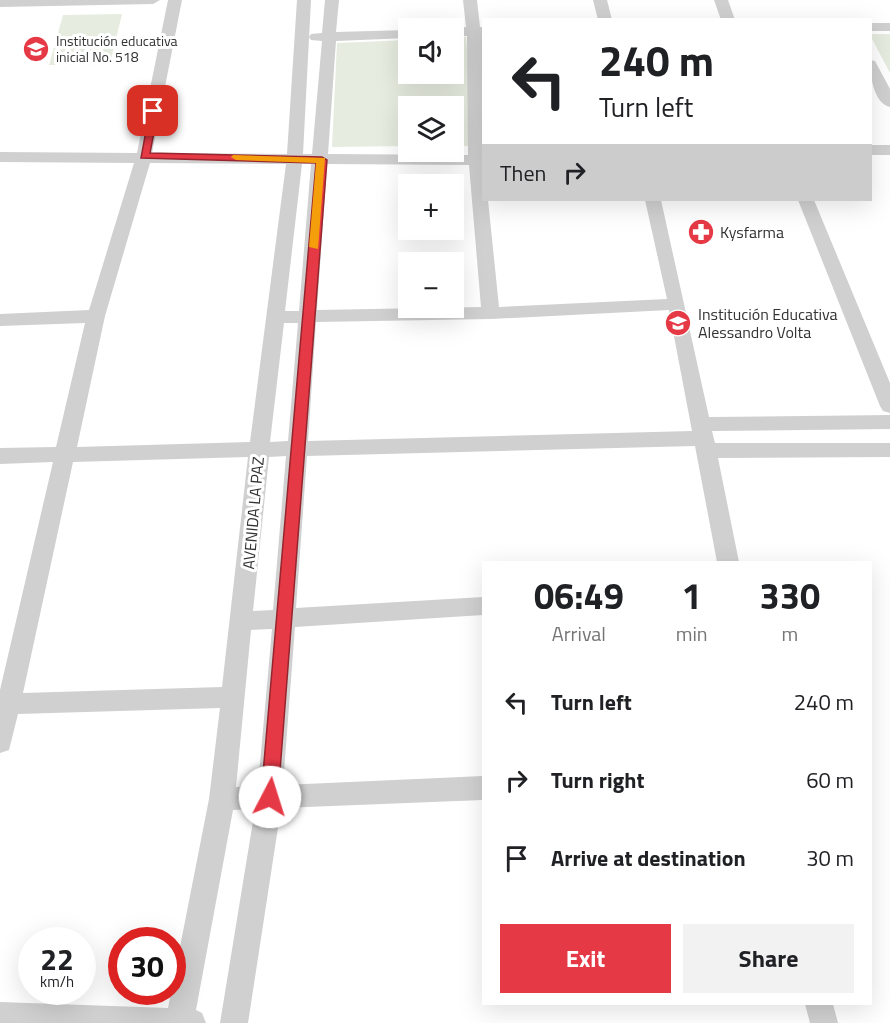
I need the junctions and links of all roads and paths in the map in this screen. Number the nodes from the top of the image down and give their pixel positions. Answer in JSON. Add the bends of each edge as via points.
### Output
{"nodes":[{"id":1,"x":153,"y":0,"type":"edge"},
{"id":2,"x":175,"y":0,"type":"edge"},
{"id":3,"x":304,"y":0,"type":"edge"},
{"id":4,"x":332,"y":0,"type":"edge"},
{"id":5,"x":470,"y":0,"type":"edge"},
{"id":6,"x":600,"y":0,"type":"edge"},
{"id":7,"x":721,"y":0,"type":"edge"},
{"id":8,"x":51,"y":1,"type":"edge"},
{"id":9,"x":0,"y":3,"type":"edge"},
{"id":10,"x":604,"y":18,"type":"edge"},
{"id":11,"x":727,"y":18,"type":"edge"},
{"id":12,"x":872,"y":27,"type":"edge"},
{"id":13,"x":890,"y":27,"type":"edge"},
{"id":14,"x":478,"y":32,"type":"edge"},
{"id":15,"x":398,"y":34,"type":"edge"},
{"id":16,"x":303,"y":37,"type":"junction"},
{"id":17,"x":330,"y":37,"type":"junction"},
{"id":18,"x":872,"y":68,"type":"edge"},
{"id":19,"x":890,"y":103,"type":"edge"},
{"id":20,"x":872,"y":150,"type":"edge"},
{"id":21,"x":890,"y":150,"type":"edge"},
{"id":22,"x":144,"y":156,"type":"junction"},
{"id":23,"x":0,"y":157,"type":"edge"},
{"id":24,"x":295,"y":158,"type":"junction"},
{"id":25,"x":322,"y":160,"type":"junction"},
{"id":26,"x":479,"y":160,"type":"edge"},
{"id":27,"x":482,"y":198,"type":"edge"},
{"id":28,"x":482,"y":201,"type":"edge"},
{"id":29,"x":653,"y":201,"type":"edge"},
{"id":30,"x":806,"y":201,"type":"edge"},
{"id":31,"x":677,"y":304,"type":"junction"},
{"id":32,"x":491,"y":313,"type":"junction"},
{"id":33,"x":96,"y":316,"type":"junction"},
{"id":34,"x":309,"y":316,"type":"junction"},
{"id":35,"x":277,"y":317,"type":"junction"},
{"id":36,"x":0,"y":320,"type":"edge"},
{"id":37,"x":890,"y":406,"type":"edge"},
{"id":38,"x":890,"y":422,"type":"edge"},
{"id":39,"x":702,"y":438,"type":"junction"},
{"id":40,"x":296,"y":450,"type":"junction"},
{"id":41,"x":890,"y":450,"type":"edge"},
{"id":42,"x":259,"y":451,"type":"junction"},
{"id":43,"x":0,"y":456,"type":"edge"},
{"id":44,"x":65,"y":456,"type":"junction"},
{"id":45,"x":728,"y":561,"type":"edge"},
{"id":46,"x":482,"y":606,"type":"edge"},
{"id":47,"x":285,"y":618,"type":"junction"},
{"id":48,"x":243,"y":621,"type":"junction"},
{"id":49,"x":233,"y":697,"type":"junction"},
{"id":50,"x":5,"y":704,"type":"edge"},
{"id":51,"x":0,"y":742,"type":"edge"},
{"id":52,"x":482,"y":788,"type":"edge"},
{"id":53,"x":270,"y":797,"type":"junction"},
{"id":54,"x":222,"y":799,"type":"junction"},
{"id":55,"x":819,"y":1005,"type":"edge"},
{"id":56,"x":0,"y":1016,"type":"edge"},
{"id":57,"x":179,"y":1023,"type":"edge"},
{"id":58,"x":192,"y":1023,"type":"edge"},
{"id":59,"x":234,"y":1023,"type":"edge"},
{"id":60,"x":824,"y":1023,"type":"edge"}],
"edges":[{"from":1,"to":8,"type":"street"},
{"from":2,"to":22,"type":"street"},
{"from":3,"to":16,"type":"street","name":"AVENIDA LA PAZ"},
{"from":4,"to":17,"type":"street"},
{"from":5,"to":14,"type":"street"},
{"from":6,"to":10,"type":"street"},
{"from":7,"to":11,"type":"street"},
{"from":8,"to":9,"type":"street"},
{"from":12,"to":13,"type":"street"},
{"from":14,"to":26,"type":"street"},
{"from":15,"to":17,"type":"street"},
{"from":16,"to":17,"type":"street"},
{"from":16,"to":24,"type":"street","name":"AVENIDA LA PAZ"},
{"from":17,"to":25,"type":"street"},
{"from":18,"to":19,"type":"street"},
{"from":20,"to":21,"type":"street"},
{"from":22,"to":23,"type":"street"},
{"from":22,"to":24,"type":"street"},
{"from":22,"to":33,"type":"street"},
{"from":24,"to":25,"type":"street"},
{"from":24,"to":35,"type":"street","name":"AVENIDA LA PAZ"},
{"from":25,"to":26,"type":"street"},
{"from":25,"to":34,"type":"street"},
{"from":26,"to":27,"type":"street"},
{"from":28,"to":32,"type":"street"},
{"from":29,"to":31,"type":"street"},
{"from":30,"to":37,"type":"street"},
{"from":31,"to":32,"type":"street"},
{"from":31,"to":39,"type":"street"},
{"from":32,"to":34,"type":"street"},
{"from":33,"to":36,"type":"street"},
{"from":33,"to":44,"type":"street"},
{"from":34,"to":35,"type":"street"},
{"from":34,"to":40,"type":"street"},
{"from":35,"to":42,"type":"street","name":"AVENIDA LA PAZ"},
{"from":38,"to":39,"type":"street"},
{"from":39,"to":40,"type":"street"},
{"from":39,"to":41,"type":"street"},
{"from":39,"to":45,"type":"street"},
{"from":40,"to":42,"type":"street"},
{"from":40,"to":47,"type":"street"},
{"from":42,"to":44,"type":"street"},
{"from":42,"to":48,"type":"street","name":"AVENIDA LA PAZ"},
{"from":43,"to":44,"type":"street"},
{"from":44,"to":50,"type":"street"},
{"from":46,"to":47,"type":"street"},
{"from":47,"to":48,"type":"street"},
{"from":47,"to":53,"type":"street"},
{"from":48,"to":49,"type":"street","name":"AVENIDA LA PAZ"},
{"from":49,"to":50,"type":"street"},
{"from":49,"to":54,"type":"street","name":"AVENIDA LA PAZ"},
{"from":50,"to":51,"type":"street"},
{"from":52,"to":53,"type":"street"},
{"from":53,"to":54,"type":"street"},
{"from":53,"to":59,"type":"street"},
{"from":54,"to":57,"type":"street","name":"AVENIDA LA PAZ"},
{"from":55,"to":60,"type":"street"},
{"from":56,"to":57,"type":"street"},
{"from":57,"to":58,"type":"street"}]}
